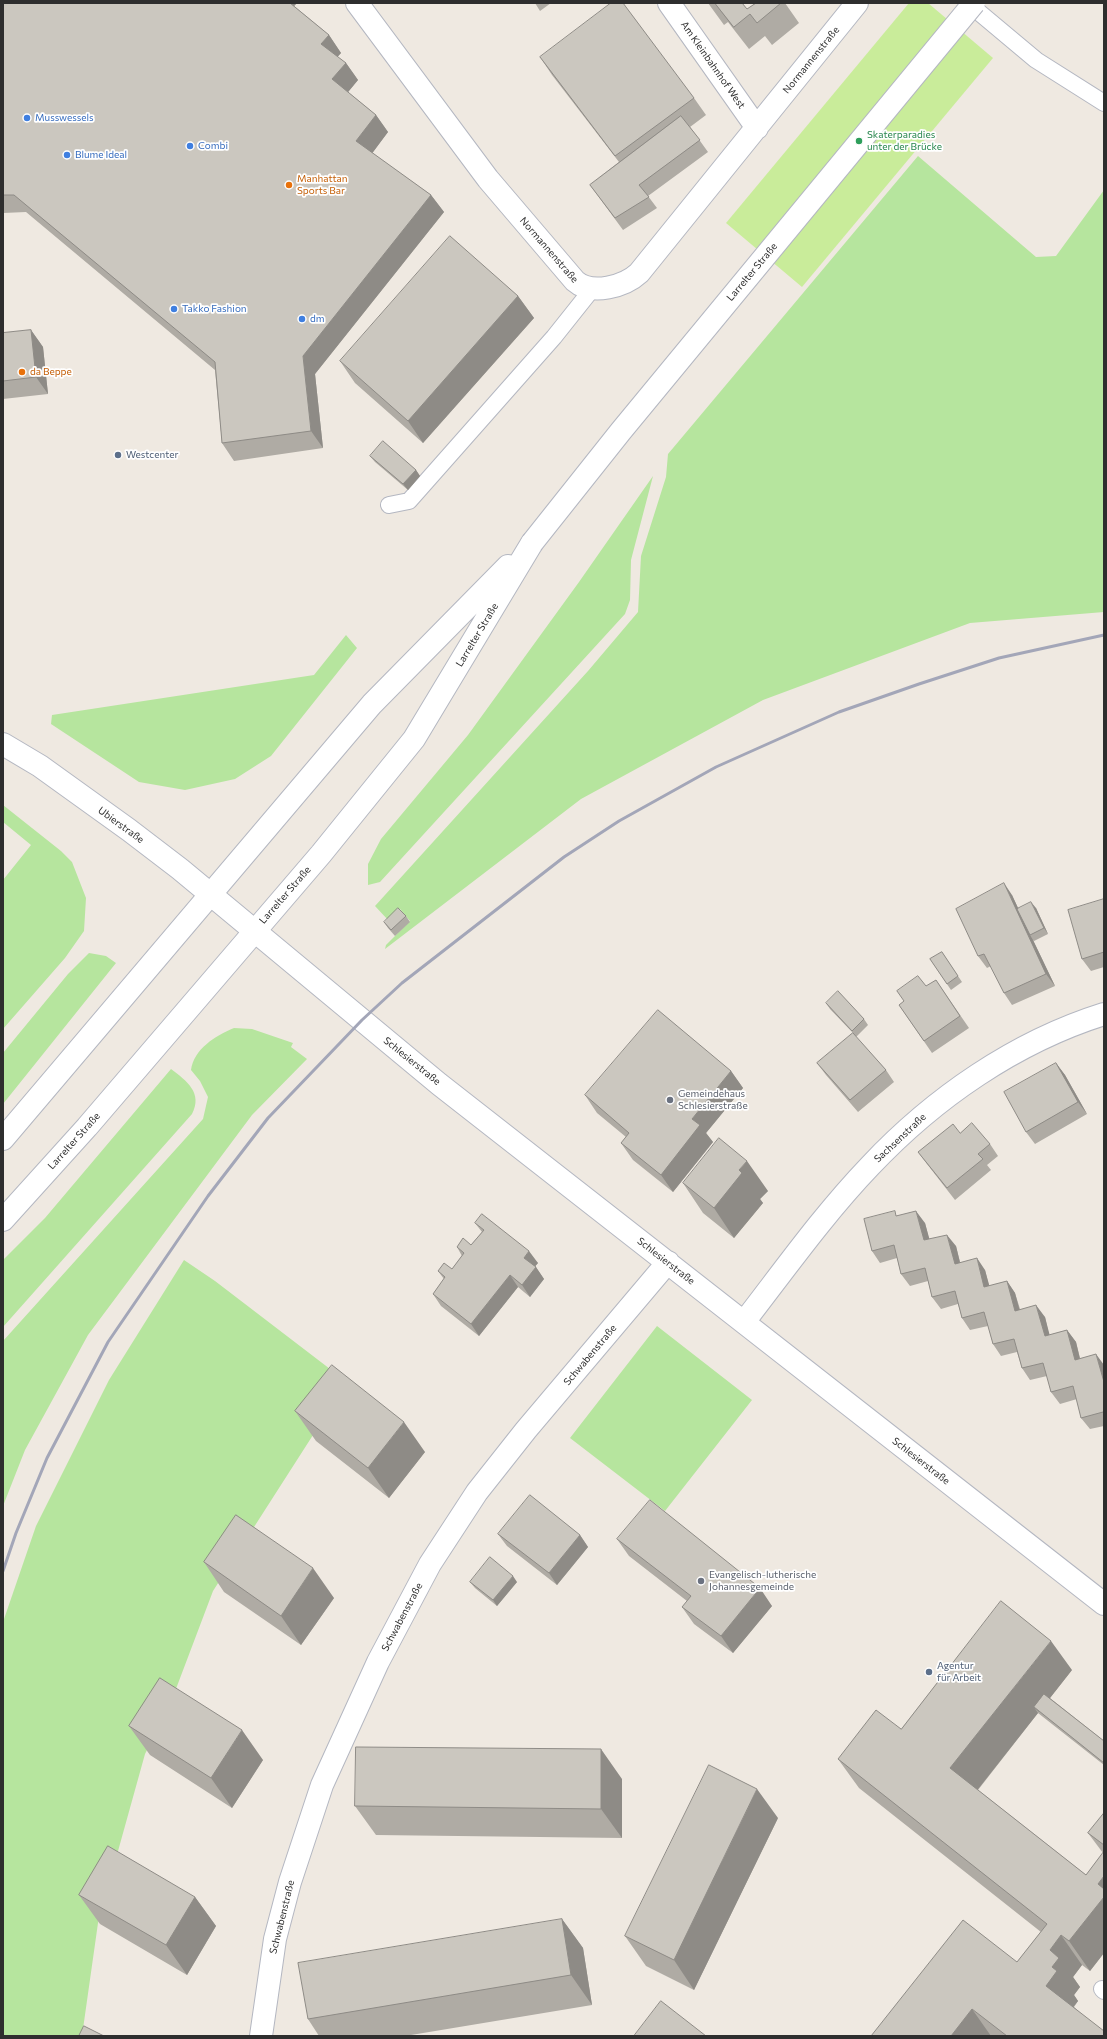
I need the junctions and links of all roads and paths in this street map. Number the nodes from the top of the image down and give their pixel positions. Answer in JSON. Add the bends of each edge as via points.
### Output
{"nodes":[{"id":1,"x":358,"y":3,"type":"edge"},
{"id":2,"x":669,"y":3,"type":"edge"},
{"id":3,"x":857,"y":3,"type":"edge"},
{"id":4,"x":968,"y":3,"type":"edge"},
{"id":5,"x":974,"y":3,"type":"edge"},
{"id":6,"x":1104,"y":103,"type":"edge"},
{"id":7,"x":757,"y":128,"type":"junction"},
{"id":8,"x":593,"y":288,"type":"junction"},
{"id":9,"x":389,"y":505,"type":"dead end"},
{"id":10,"x":532,"y":543,"type":"junction"},
{"id":11,"x":3,"y":744,"type":"edge"},
{"id":12,"x":211,"y":894,"type":"junction"},
{"id":13,"x":233,"y":913,"type":"joint"},
{"id":14,"x":254,"y":931,"type":"junction"},
{"id":15,"x":1104,"y":1014,"type":"edge"},
{"id":16,"x":3,"y":1139,"type":"edge"},
{"id":17,"x":3,"y":1220,"type":"edge"},
{"id":18,"x":668,"y":1262,"type":"junction"},
{"id":19,"x":744,"y":1322,"type":"junction"},
{"id":20,"x":1104,"y":1604,"type":"edge"},
{"id":21,"x":261,"y":2036,"type":"edge"}],
"edges":[{"from":1,"to":8,"type":"street","name":"Normannenstraße","via":[[488,179],[576,282],[584,287]]},
{"from":2,"to":7,"type":"street","name":"Am Kleinbahnhof West"},
{"from":3,"to":7,"type":"street","name":"Normannenstraße"},
{"from":4,"to":6,"type":"lane","via":[[1036,60]]},
{"from":5,"to":10,"type":"street","name":"Larrelter Straße","bridge":true,"via":[[620,431]]},
{"from":7,"to":8,"type":"street","name":"Normannenstraße","via":[[632,280],[608,288]]},
{"from":8,"to":9,"type":"lane","via":[[554,338],[409,501]]},
{"from":10,"to":12,"type":"street","name":"Larrelter Straße","via":[[372,704]]},
{"from":10,"to":14,"type":"street","name":"Larrelter Straße","via":[[414,739]]},
{"from":11,"to":12,"type":"street","name":"Ubierstraße","via":[[40,766],[129,830]]},
{"from":12,"to":13,"type":"street","name":"Ubierstraße"},
{"from":12,"to":16,"type":"street","name":"Larrelter Straße"},
{"from":13,"to":14,"type":"street","name":"Schlesierstraße"},
{"from":14,"to":17,"type":"street","name":"Larrelter Straße","via":[[87,1127]]},
{"from":14,"to":18,"type":"street","name":"Schlesierstraße","via":[[440,1084]]},
{"from":15,"to":19,"type":"street","name":"Sachsenstraße","via":[[1060,1030],[994,1064],[906,1130],[832,1208]]},
{"from":18,"to":19,"type":"street","name":"Schlesierstraße"},
{"from":18,"to":21,"type":"street","name":"Schwabenstraße","via":[[477,1492],[430,1564],[378,1662],[322,1785],[290,1882],[275,1939]]},
{"from":19,"to":20,"type":"street","name":"Schlesierstraße"}]}
